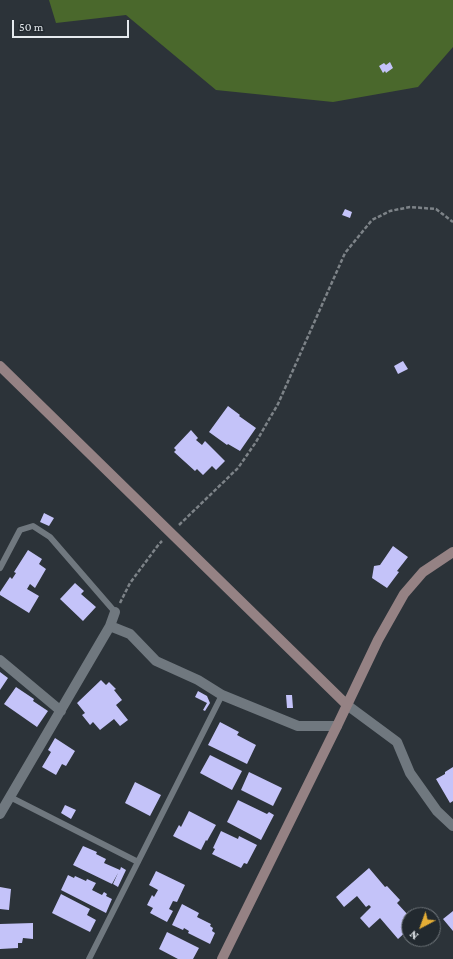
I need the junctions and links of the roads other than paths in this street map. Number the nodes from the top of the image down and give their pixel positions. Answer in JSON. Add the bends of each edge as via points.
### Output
{"nodes":[{"id":1,"x":0,"y":366,"type":"edge"},
{"id":2,"x":453,"y":552,"type":"edge"},
{"id":3,"x":0,"y":568,"type":"edge"},
{"id":4,"x":115,"y":612,"type":"joint"},
{"id":5,"x":110,"y":626,"type":"junction"},
{"id":6,"x":0,"y":660,"type":"edge"},
{"id":7,"x":222,"y":695,"type":"junction"},
{"id":8,"x":347,"y":705,"type":"junction"},
{"id":9,"x":60,"y":711,"type":"junction"},
{"id":10,"x":338,"y":726,"type":"junction"},
{"id":11,"x":10,"y":797,"type":"junction"},
{"id":12,"x":0,"y":814,"type":"edge"},
{"id":13,"x":453,"y":826,"type":"edge"},
{"id":14,"x":138,"y":862,"type":"junction"},
{"id":15,"x":89,"y":959,"type":"edge"},
{"id":16,"x":222,"y":959,"type":"edge"}],
"edges":[{"from":1,"to":8,"type":"street"},
{"from":2,"to":8,"type":"street","via":[[423,572],[404,594],[378,640]]},
{"from":3,"to":4,"type":"lane","via":[[20,530],[34,526],[50,537]]},
{"from":4,"to":5,"type":"street"},
{"from":5,"to":7,"type":"street","via":[[130,634],[156,662],[198,680]]},
{"from":5,"to":9,"type":"street"},
{"from":6,"to":9,"type":"street"},
{"from":7,"to":10,"type":"street","via":[[298,726]]},
{"from":7,"to":14,"type":"lane"},
{"from":8,"to":10,"type":"street"},
{"from":8,"to":13,"type":"street","via":[[397,742],[410,773],[437,811]]},
{"from":9,"to":11,"type":"street"},
{"from":10,"to":16,"type":"street"},
{"from":11,"to":12,"type":"street"},
{"from":11,"to":14,"type":"lane"},
{"from":14,"to":15,"type":"lane"}]}
